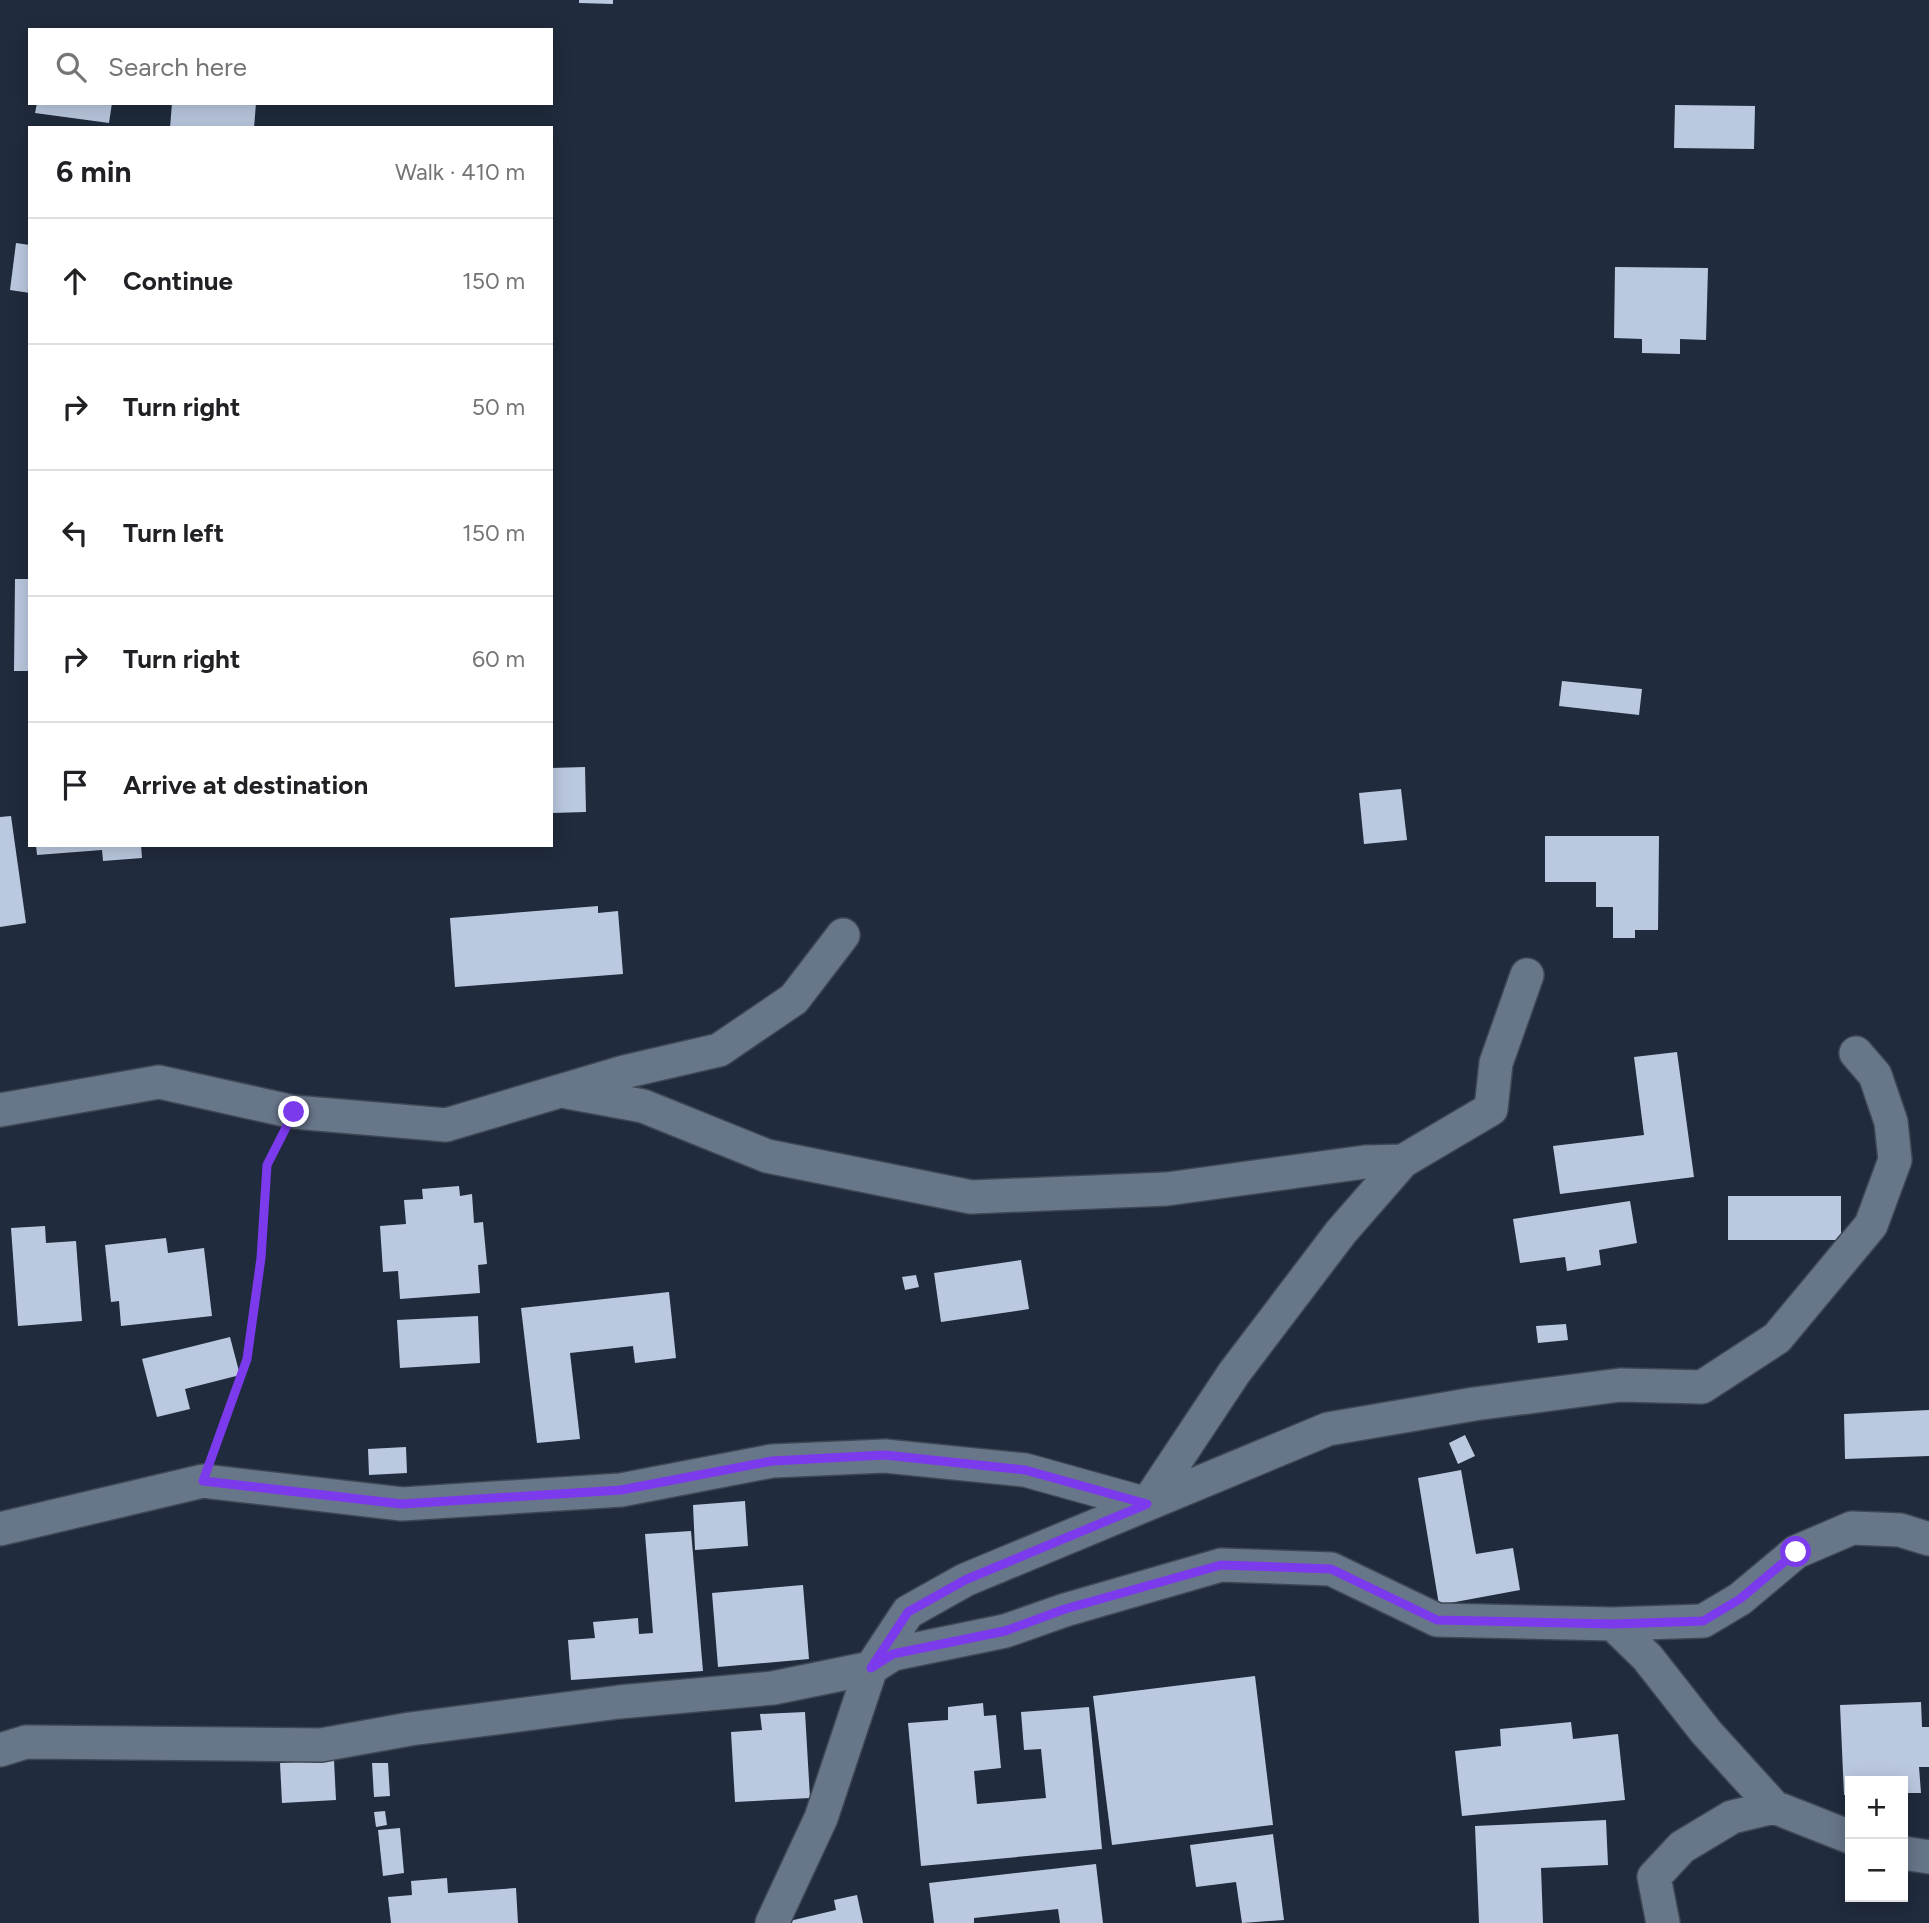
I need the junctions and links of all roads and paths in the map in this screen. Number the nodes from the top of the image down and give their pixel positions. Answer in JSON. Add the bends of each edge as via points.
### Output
{"nodes":[{"id":1,"x":843,"y":935,"type":"dead end"},
{"id":2,"x":1527,"y":975,"type":"dead end"},
{"id":3,"x":1856,"y":1053,"type":"dead end"},
{"id":4,"x":562,"y":1091,"type":"junction"},
{"id":5,"x":0,"y":1110,"type":"edge"},
{"id":6,"x":294,"y":1112,"type":"junction"},
{"id":7,"x":1403,"y":1161,"type":"junction"},
{"id":8,"x":203,"y":1481,"type":"junction"},
{"id":9,"x":1147,"y":1504,"type":"junction"},
{"id":10,"x":0,"y":1529,"type":"edge"},
{"id":11,"x":1929,"y":1539,"type":"edge"},
{"id":12,"x":1613,"y":1624,"type":"junction"},
{"id":13,"x":871,"y":1668,"type":"junction"},
{"id":14,"x":0,"y":1751,"type":"edge"},
{"id":15,"x":1774,"y":1807,"type":"junction"},
{"id":16,"x":1845,"y":1835,"type":"edge"},
{"id":17,"x":1908,"y":1854,"type":"edge"},
{"id":18,"x":1929,"y":1857,"type":"edge"},
{"id":19,"x":772,"y":1923,"type":"edge"},
{"id":20,"x":1663,"y":1923,"type":"edge"}],
"edges":[{"from":1,"to":4,"type":"street","via":[[794,999],[719,1050]]},
{"from":2,"to":7,"type":"street","via":[[1496,1063],[1492,1109]]},
{"from":3,"to":9,"type":"street","via":[[1875,1074],[1891,1122],[1895,1160],[1871,1225],[1777,1338],[1702,1387],[1620,1385],[1328,1429]]},
{"from":4,"to":6,"type":"street","via":[[446,1125]]},
{"from":4,"to":7,"type":"street","via":[[643,1106],[767,1156],[971,1196],[1167,1189]]},
{"from":5,"to":6,"type":"street","via":[[159,1082]]},
{"from":6,"to":8,"type":"path","via":[[267,1165],[261,1258],[247,1359]]},
{"from":7,"to":9,"type":"street","via":[[1341,1232],[1242,1362]]},
{"from":8,"to":9,"type":"street","via":[[402,1504],[621,1490],[772,1461],[885,1455],[1025,1470]]},
{"from":8,"to":10,"type":"street"},
{"from":9,"to":13,"type":"street","via":[[965,1580],[908,1612]]},
{"from":11,"to":12,"type":"street","via":[[1900,1530],[1852,1528],[1796,1552],[1740,1599],[1703,1621]]},
{"from":12,"to":13,"type":"street","via":[[1437,1620],[1331,1569],[1221,1565],[1065,1609],[1005,1631],[893,1654]]},
{"from":12,"to":15,"type":"street","via":[[1647,1657]]},
{"from":13,"to":14,"type":"street","via":[[773,1688],[619,1702],[321,1745],[26,1742]]},
{"from":13,"to":19,"type":"street","via":[[821,1818]]},
{"from":15,"to":16,"type":"street"},
{"from":15,"to":20,"type":"street","via":[[1732,1817],[1682,1847],[1654,1877]]},
{"from":17,"to":18,"type":"street"}]}
